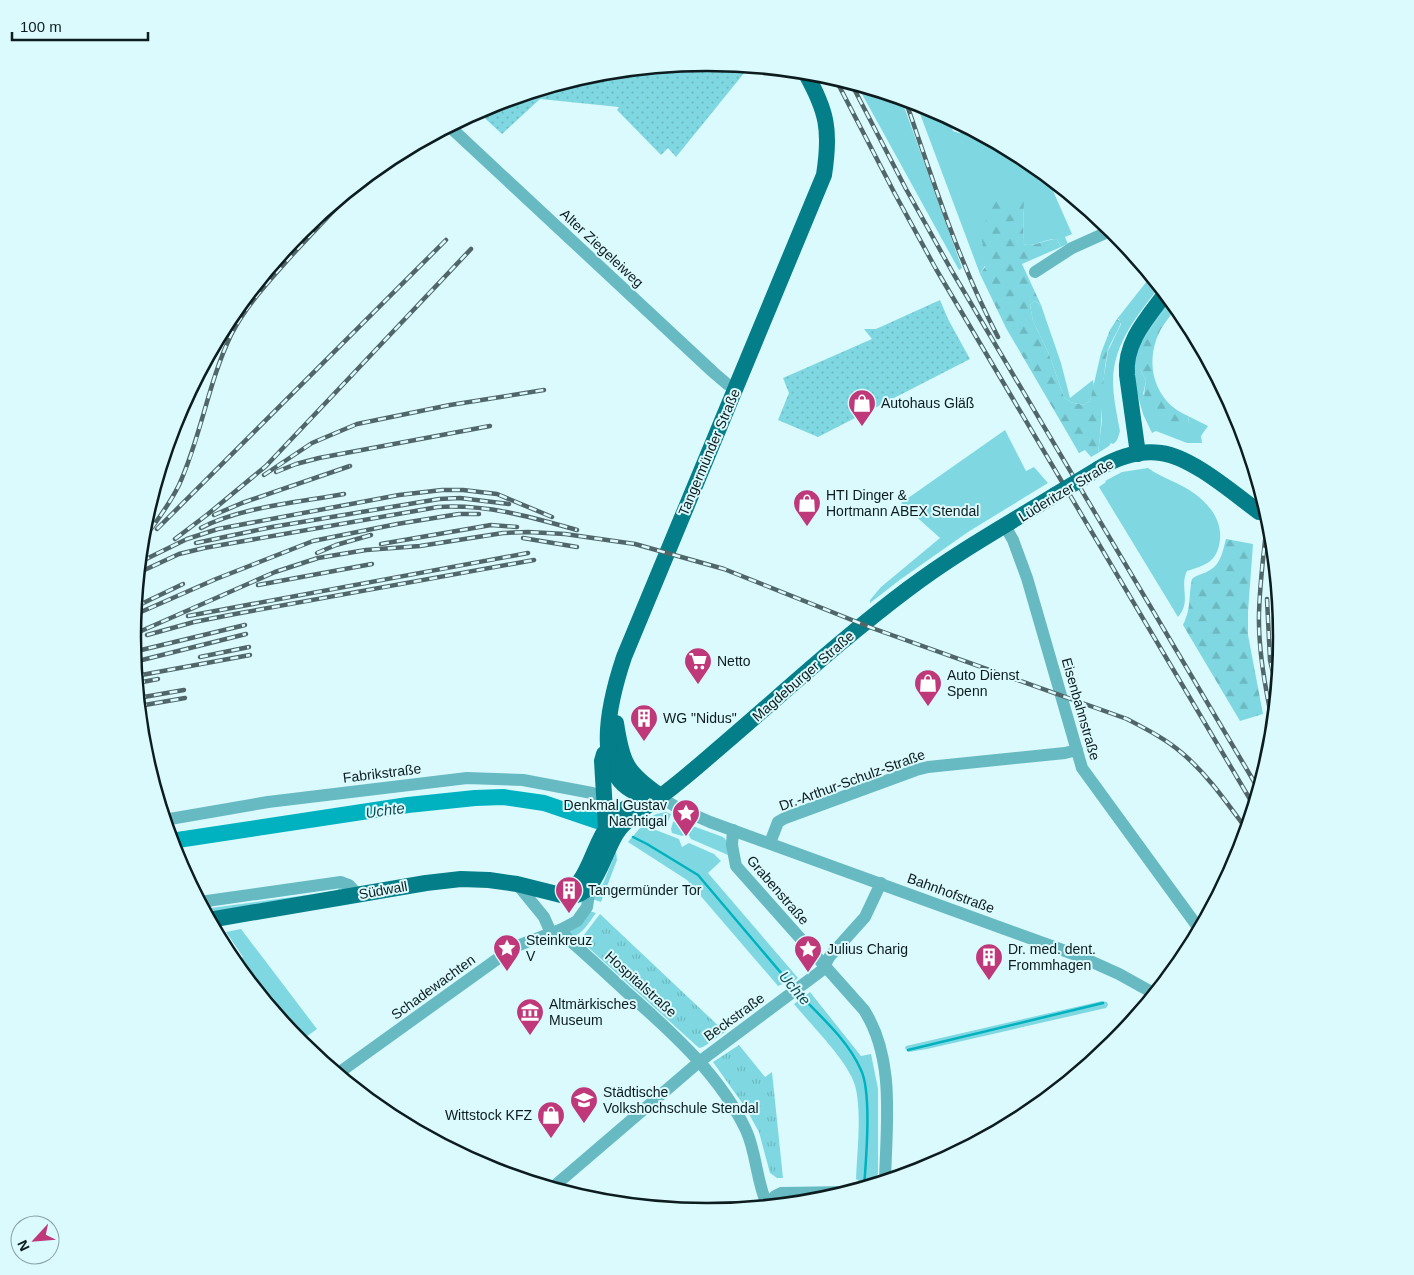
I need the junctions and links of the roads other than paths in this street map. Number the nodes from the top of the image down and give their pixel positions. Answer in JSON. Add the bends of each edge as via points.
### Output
{"nodes":[{"id":1,"x":809,"y":81,"type":"edge"},
{"id":2,"x":455,"y":131,"type":"edge"},
{"id":3,"x":1104,"y":234,"type":"edge"},
{"id":4,"x":1035,"y":272,"type":"dead end"},
{"id":5,"x":1161,"y":300,"type":"edge"},
{"id":6,"x":735,"y":389,"type":"junction"},
{"id":7,"x":1138,"y":454,"type":"junction"},
{"id":8,"x":1258,"y":511,"type":"edge"},
{"id":9,"x":1005,"y":526,"type":"junction"},
{"id":10,"x":1077,"y":750,"type":"junction"},
{"id":11,"x":615,"y":753,"type":"junction"},
{"id":12,"x":604,"y":797,"type":"junction"},
{"id":13,"x":660,"y":797,"type":"junction"},
{"id":14,"x":171,"y":819,"type":"edge"},
{"id":15,"x":606,"y":828,"type":"junction"},
{"id":16,"x":733,"y":830,"type":"junction"},
{"id":17,"x":770,"y":843,"type":"junction"},
{"id":18,"x":880,"y":883,"type":"junction"},
{"id":19,"x":518,"y":884,"type":"junction"},
{"id":20,"x":583,"y":888,"type":"junction"},
{"id":21,"x":358,"y":895,"type":"junction"},
{"id":22,"x":206,"y":901,"type":"edge"},
{"id":23,"x":216,"y":919,"type":"edge"},
{"id":24,"x":1195,"y":924,"type":"edge"},
{"id":25,"x":557,"y":931,"type":"junction"},
{"id":26,"x":825,"y":965,"type":"junction"},
{"id":27,"x":1149,"y":991,"type":"edge"},
{"id":28,"x":699,"y":1062,"type":"junction"},
{"id":29,"x":342,"y":1070,"type":"edge"},
{"id":30,"x":885,"y":1175,"type":"edge"},
{"id":31,"x":558,"y":1183,"type":"edge"},
{"id":32,"x":819,"y":1192,"type":"edge"},
{"id":33,"x":771,"y":1200,"type":"edge"},
{"id":34,"x":764,"y":1201,"type":"edge"}],
"edges":[{"from":1,"to":6,"type":"main road","name":"Tangermünder Straße","via":[[826,118],[828,140],[824,175]]},
{"from":2,"to":6,"type":"street","name":"Alter Ziegeleiweg"},
{"from":3,"to":4,"type":"street","via":[[1072,248]]},
{"from":5,"to":7,"type":"main road","via":[[1135,338],[1126,363]]},
{"from":6,"to":11,"type":"main road","name":"Tangermünder Straße","via":[[624,657],[608,720]]},
{"from":7,"to":8,"type":"main road","name":"Lüderitzer Straße","via":[[1162,453],[1184,461]]},
{"from":7,"to":9,"type":"main road","name":"Lüderitzer Straße","bridge":true,"via":[[1117,459],[1098,469]]},
{"from":9,"to":10,"type":"street","name":"Eisenbahnstraße","via":[[1027,578]]},
{"from":9,"to":13,"type":"main road","name":"Magdeburger Straße","via":[[895,598]]},
{"from":10,"to":17,"type":"street","name":"Dr.-Arthur-Schulz-Straße","via":[[916,770],[785,818],[776,826]]},
{"from":10,"to":24,"type":"street","name":"Eisenbahnstraße","via":[[1089,779]]},
{"from":11,"to":12,"type":"main road","via":[[604,754],[602,761]]},
{"from":11,"to":13,"type":"main road","via":[[615,770],[627,786],[640,794]]},
{"from":12,"to":14,"type":"street","name":"Fabrikstraße","via":[[523,780],[467,778],[268,802]]},
{"from":12,"to":15,"type":"main road"},
{"from":13,"to":15,"type":"main road","name":"Magdeburger Straße","via":[[628,807]]},
{"from":13,"to":16,"type":"street","name":"Bahnhofstraße","via":[[687,812]]},
{"from":13,"to":20,"type":"main road","via":[[629,819],[617,832]]},
{"from":15,"to":20,"type":"main road"},
{"from":16,"to":17,"type":"street","name":"Bahnhofstraße"},
{"from":16,"to":26,"type":"street","name":"Grabenstraße","via":[[736,866]]},
{"from":17,"to":18,"type":"street","name":"Bahnhofstraße"},
{"from":18,"to":26,"type":"street","name":"Beckstraße","via":[[866,917]]},
{"from":18,"to":27,"type":"street","name":"Bahnhofstraße","via":[[1079,956]]},
{"from":19,"to":20,"type":"main road","name":"Südwall","via":[[570,897]]},
{"from":19,"to":21,"type":"main road","name":"Südwall","via":[[461,879]]},
{"from":19,"to":25,"type":"street"},
{"from":20,"to":25,"type":"street","name":"Schadewachten","via":[[577,914]]},
{"from":21,"to":22,"type":"street","via":[[341,882]]},
{"from":21,"to":23,"type":"main road","name":"Südwall"},
{"from":25,"to":28,"type":"street","name":"Hospitalstraße","via":[[670,1031]]},
{"from":25,"to":29,"type":"street","name":"Schadewachten","via":[[514,948]]},
{"from":26,"to":28,"type":"street","name":"Beckstraße","via":[[788,997]]},
{"from":26,"to":30,"type":"street","name":"Grabenstraße","via":[[864,1010],[881,1048],[886,1083]]},
{"from":28,"to":31,"type":"street","name":"Beckstraße"},
{"from":28,"to":34,"type":"street","name":"Hospitalstraße","via":[[747,1131]]},
{"from":32,"to":33,"type":"street","via":[[781,1193]]}]}
